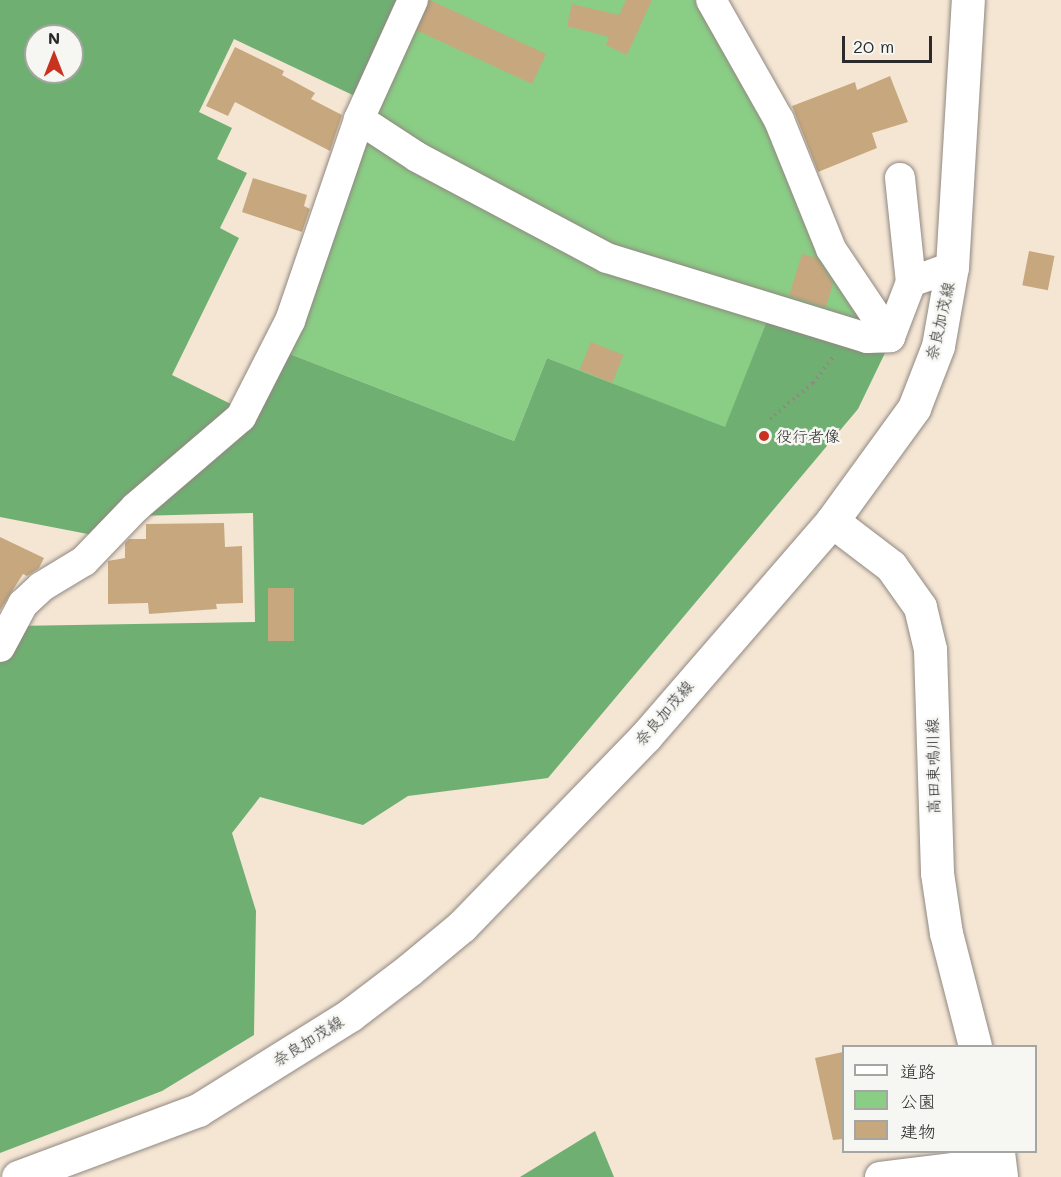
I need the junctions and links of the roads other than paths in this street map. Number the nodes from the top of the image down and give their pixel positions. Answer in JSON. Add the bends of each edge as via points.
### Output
{"nodes":[{"id":1,"x":413,"y":0,"type":"edge"},
{"id":2,"x":711,"y":0,"type":"edge"},
{"id":3,"x":968,"y":0,"type":"edge"},
{"id":4,"x":359,"y":119,"type":"junction"},
{"id":5,"x":900,"y":178,"type":"dead end"},
{"id":6,"x":952,"y":267,"type":"junction"},
{"id":7,"x":911,"y":282,"type":"junction"},
{"id":8,"x":890,"y":337,"type":"junction"},
{"id":9,"x":832,"y":520,"type":"junction"},
{"id":10,"x":0,"y":648,"type":"edge"},
{"id":11,"x":974,"y":1045,"type":"edge"},
{"id":12,"x":1000,"y":1163,"type":"edge"},
{"id":13,"x":18,"y":1177,"type":"edge"},
{"id":14,"x":880,"y":1177,"type":"edge"}],
"edges":[{"from":1,"to":4,"type":"street"},
{"from":2,"to":8,"type":"street","via":[[779,120],[831,249]]},
{"from":3,"to":6,"type":"main road","name":"奈良加茂線"},
{"from":4,"to":8,"type":"street","via":[[417,157],[606,258],[867,338]]},
{"from":4,"to":10,"type":"street","via":[[290,321],[241,417],[136,507],[84,561],[41,587],[22,604]]},
{"from":5,"to":7,"type":"street"},
{"from":6,"to":7,"type":"street"},
{"from":6,"to":9,"type":"main road","name":"奈良加茂線","via":[[938,346],[914,408]]},
{"from":7,"to":8,"type":"street"},
{"from":9,"to":11,"type":"main road","name":"高田東鳴川線","via":[[891,566],[920,606],[930,649],[937,873],[946,933]]},
{"from":9,"to":13,"type":"main road","name":"奈良加茂線","via":[[645,736],[462,926],[409,970],[350,1015],[198,1110]]},
{"from":12,"to":14,"type":"street"}]}
